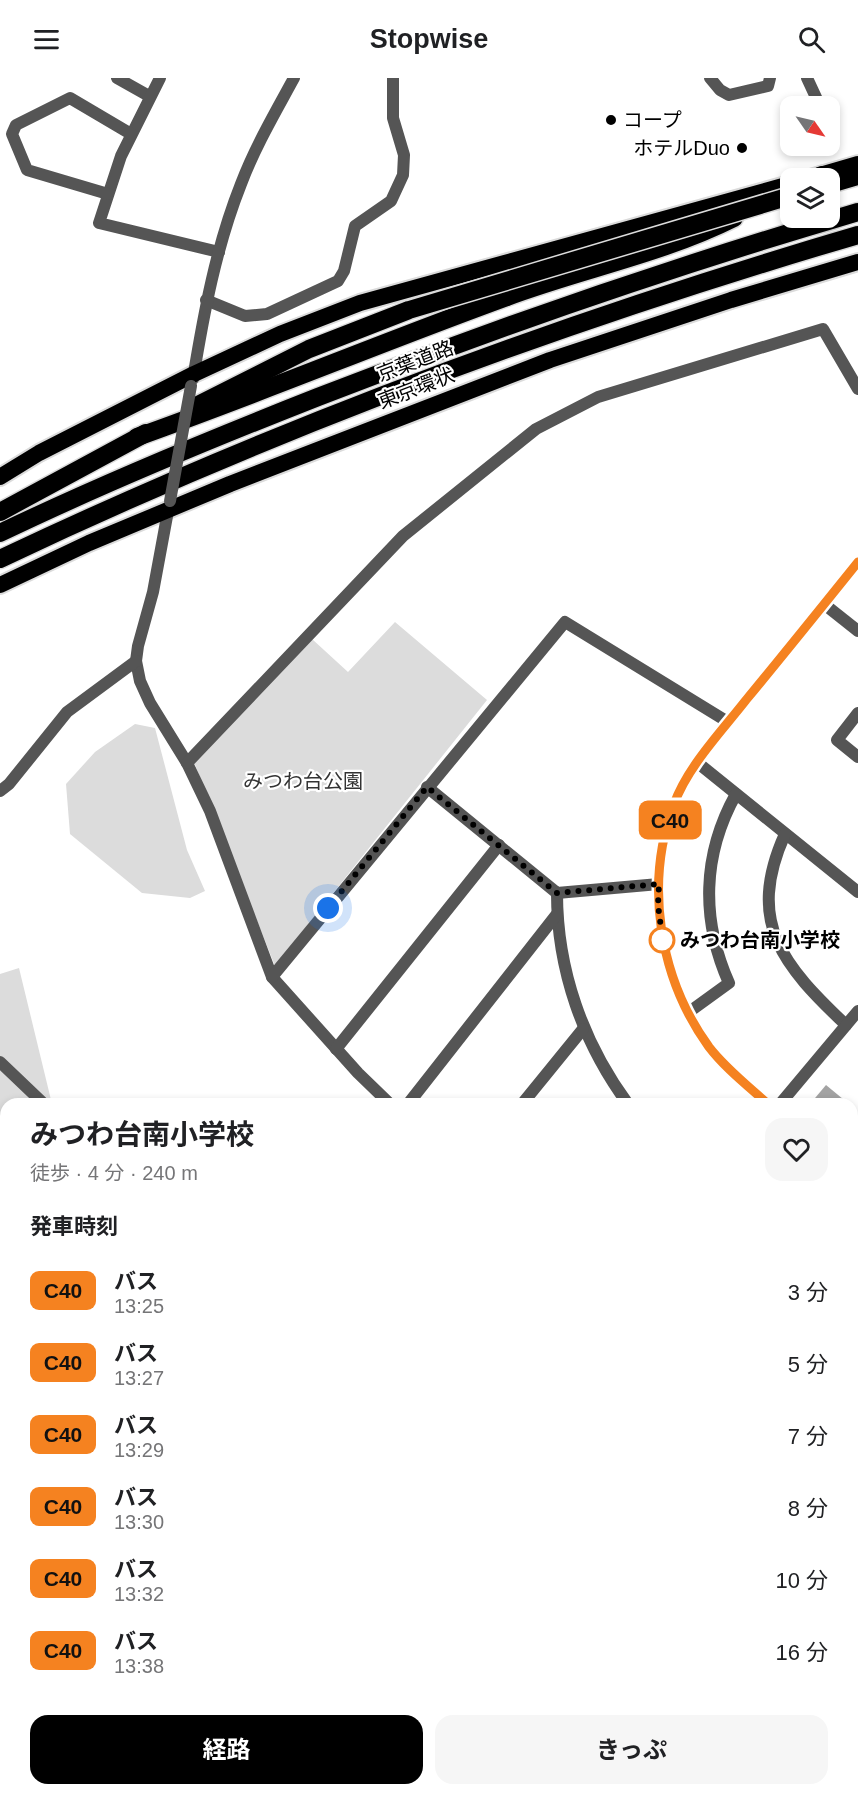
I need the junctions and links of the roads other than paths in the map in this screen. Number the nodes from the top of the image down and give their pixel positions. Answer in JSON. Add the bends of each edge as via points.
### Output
{"nodes":[{"id":1,"x":117,"y":78,"type":"edge"},
{"id":2,"x":160,"y":78,"type":"edge"},
{"id":3,"x":294,"y":78,"type":"edge"},
{"id":4,"x":393,"y":78,"type":"edge"},
{"id":5,"x":710,"y":78,"type":"edge"},
{"id":6,"x":770,"y":78,"type":"edge"},
{"id":7,"x":807,"y":78,"type":"edge"},
{"id":8,"x":149,"y":96,"type":"junction"},
{"id":9,"x":815,"y":96,"type":"edge"},
{"id":10,"x":131,"y":134,"type":"junction"},
{"id":11,"x":858,"y":164,"type":"edge"},
{"id":12,"x":840,"y":171,"type":"edge"},
{"id":13,"x":858,"y":176,"type":"edge"},
{"id":14,"x":840,"y":177,"type":"edge"},
{"id":15,"x":780,"y":187,"type":"edge"},
{"id":16,"x":108,"y":194,"type":"junction"},
{"id":17,"x":780,"y":195,"type":"edge"},
{"id":18,"x":780,"y":199,"type":"edge"},
{"id":19,"x":858,"y":212,"type":"edge"},
{"id":20,"x":858,"y":235,"type":"edge"},
{"id":21,"x":219,"y":252,"type":"junction"},
{"id":22,"x":858,"y":262,"type":"edge"},
{"id":23,"x":206,"y":300,"type":"junction"},
{"id":24,"x":192,"y":380,"type":"junction"},
{"id":25,"x":858,"y":389,"type":"edge"},
{"id":26,"x":136,"y":437,"type":"junction"},
{"id":27,"x":0,"y":477,"type":"edge"},
{"id":28,"x":169,"y":506,"type":"junction"},
{"id":29,"x":0,"y":512,"type":"edge"},
{"id":30,"x":0,"y":533,"type":"edge"},
{"id":31,"x":0,"y":559,"type":"edge"},
{"id":32,"x":858,"y":562,"type":"edge"},
{"id":33,"x":0,"y":585,"type":"edge"},
{"id":34,"x":824,"y":604,"type":"junction"},
{"id":35,"x":858,"y":631,"type":"edge"},
{"id":36,"x":136,"y":661,"type":"junction"},
{"id":37,"x":858,"y":713,"type":"edge"},
{"id":38,"x":728,"y":722,"type":"junction"},
{"id":39,"x":858,"y":757,"type":"edge"},
{"id":40,"x":698,"y":762,"type":"junction"},
{"id":41,"x":187,"y":763,"type":"junction"},
{"id":42,"x":427,"y":787,"type":"junction"},
{"id":43,"x":0,"y":791,"type":"edge"},
{"id":44,"x":736,"y":794,"type":"junction"},
{"id":45,"x":785,"y":834,"type":"junction"},
{"id":46,"x":499,"y":845,"type":"junction"},
{"id":47,"x":659,"y":884,"type":"junction"},
{"id":48,"x":858,"y":892,"type":"edge"},
{"id":49,"x":557,"y":893,"type":"junction"},
{"id":50,"x":557,"y":914,"type":"junction"},
{"id":51,"x":272,"y":976,"type":"junction"},
{"id":52,"x":858,"y":1011,"type":"edge"},
{"id":53,"x":689,"y":1012,"type":"junction"},
{"id":54,"x":846,"y":1025,"type":"junction"},
{"id":55,"x":583,"y":1029,"type":"junction"},
{"id":56,"x":336,"y":1049,"type":"junction"},
{"id":57,"x":0,"y":1062,"type":"edge"},
{"id":58,"x":38,"y":1098,"type":"edge"},
{"id":59,"x":384,"y":1098,"type":"edge"},
{"id":60,"x":413,"y":1098,"type":"edge"},
{"id":61,"x":527,"y":1098,"type":"edge"},
{"id":62,"x":624,"y":1098,"type":"edge"},
{"id":63,"x":762,"y":1098,"type":"edge"},
{"id":64,"x":785,"y":1098,"type":"edge"}],
"edges":[{"from":1,"to":8,"type":"street"},
{"from":2,"to":8,"type":"street"},
{"from":3,"to":21,"type":"street","via":[[259,142]]},
{"from":4,"to":23,"type":"street","via":[[393,118],[404,155],[403,175],[391,201],[355,226],[338,281],[267,314],[245,316]]},
{"from":5,"to":6,"type":"street","via":[[729,95],[768,86]]},
{"from":7,"to":9,"type":"street"},
{"from":8,"to":10,"type":"street"},
{"from":10,"to":16,"type":"street"},
{"from":10,"to":16,"type":"street","via":[[70,98],[16,125],[12,134],[27,170]]},
{"from":11,"to":12,"type":"highway"},
{"from":13,"to":14,"type":"highway"},
{"from":15,"to":24,"type":"highway","via":[[360,303],[280,334]]},
{"from":16,"to":21,"type":"street","via":[[99,223]]},
{"from":17,"to":26,"type":"highway","via":[[694,238],[509,296],[261,393]]},
{"from":18,"to":26,"type":"highway","bridge":true,"via":[[408,310],[309,349]]},
{"from":19,"to":30,"type":"highway","name":"京葉道路","via":[[574,302],[244,426]]},
{"from":20,"to":31,"type":"highway","name":"京葉道路","via":[[580,324],[251,450]]},
{"from":21,"to":23,"type":"street"},
{"from":22,"to":28,"type":"highway","name":"東京環状","via":[[550,360]]},
{"from":23,"to":24,"type":"street"},
{"from":24,"to":27,"type":"highway","via":[[39,453]]},
{"from":24,"to":28,"type":"street","bridge":true},
{"from":25,"to":41,"type":"street","via":[[823,329],[598,397],[536,429],[403,536]]},
{"from":26,"to":29,"type":"highway"},
{"from":28,"to":33,"type":"highway","name":"東京環状"},
{"from":28,"to":36,"type":"street"},
{"from":32,"to":34,"type":"street"},
{"from":34,"to":35,"type":"street"},
{"from":34,"to":38,"type":"street"},
{"from":36,"to":41,"type":"street","via":[[150,703]]},
{"from":36,"to":43,"type":"street","via":[[67,712]]},
{"from":37,"to":39,"type":"street","via":[[837,740]]},
{"from":38,"to":40,"type":"street"},
{"from":38,"to":42,"type":"street","via":[[565,622]]},
{"from":40,"to":44,"type":"street"},
{"from":40,"to":47,"type":"street","via":[[674,803],[664,838]]},
{"from":41,"to":51,"type":"street","via":[[210,811]]},
{"from":42,"to":46,"type":"street"},
{"from":42,"to":51,"type":"street"},
{"from":44,"to":45,"type":"street"},
{"from":44,"to":53,"type":"street","via":[[720,828],[708,880],[712,936],[729,983]]},
{"from":45,"to":48,"type":"street"},
{"from":45,"to":54,"type":"street","via":[[770,875],[769,898],[777,939],[795,974]]},
{"from":46,"to":49,"type":"street"},
{"from":46,"to":56,"type":"street"},
{"from":47,"to":49,"type":"street"},
{"from":47,"to":53,"type":"street","via":[[663,943]]},
{"from":49,"to":50,"type":"street"},
{"from":50,"to":55,"type":"street","via":[[570,990]]},
{"from":50,"to":60,"type":"street"},
{"from":51,"to":56,"type":"street"},
{"from":52,"to":54,"type":"street"},
{"from":53,"to":63,"type":"street","via":[[709,1047]]},
{"from":54,"to":64,"type":"street"},
{"from":55,"to":61,"type":"street"},
{"from":55,"to":62,"type":"street"},
{"from":56,"to":59,"type":"street"},
{"from":57,"to":58,"type":"street"}]}
